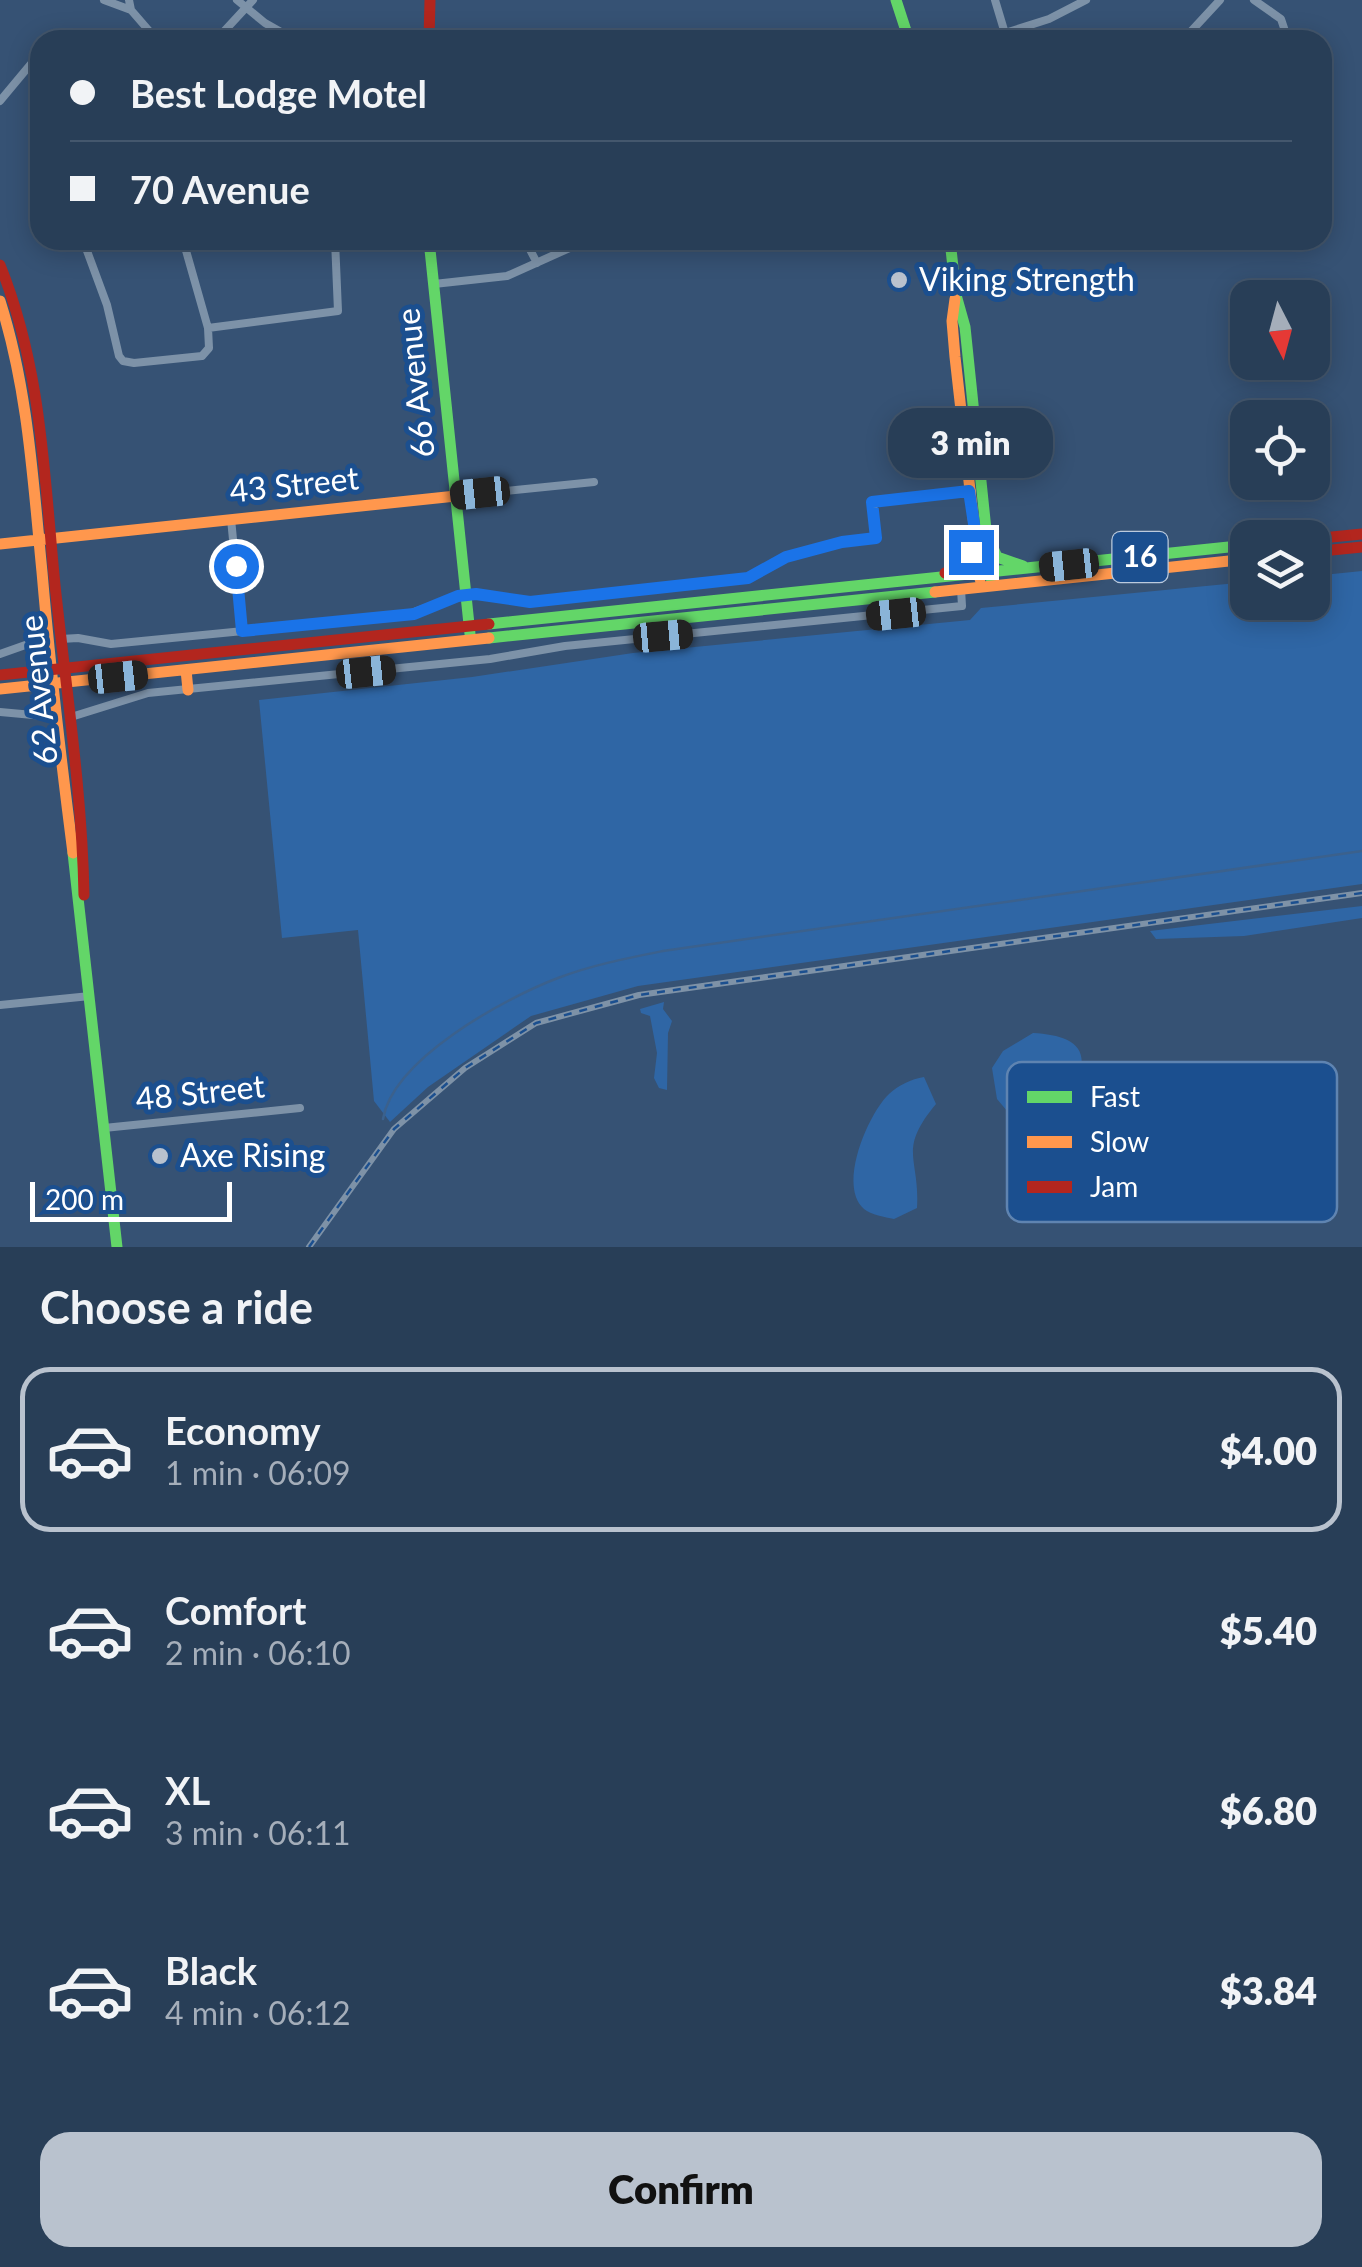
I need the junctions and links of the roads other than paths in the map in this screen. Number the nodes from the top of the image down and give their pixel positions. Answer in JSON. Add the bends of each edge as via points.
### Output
{"nodes":[{"id":1,"x":104,"y":0,"type":"edge"},
{"id":2,"x":237,"y":0,"type":"edge"},
{"id":3,"x":252,"y":0,"type":"edge"},
{"id":4,"x":430,"y":0,"type":"edge"},
{"id":5,"x":896,"y":0,"type":"edge"},
{"id":6,"x":995,"y":0,"type":"edge"},
{"id":7,"x":1086,"y":0,"type":"edge"},
{"id":8,"x":1220,"y":0,"type":"edge"},
{"id":9,"x":1254,"y":0,"type":"edge"},
{"id":10,"x":130,"y":5,"type":"edge"},
{"id":11,"x":245,"y":9,"type":"junction"},
{"id":12,"x":149,"y":30,"type":"edge"},
{"id":13,"x":225,"y":30,"type":"edge"},
{"id":14,"x":279,"y":30,"type":"edge"},
{"id":15,"x":430,"y":30,"type":"edge"},
{"id":16,"x":906,"y":30,"type":"edge"},
{"id":17,"x":1004,"y":30,"type":"edge"},
{"id":18,"x":1021,"y":30,"type":"edge"},
{"id":19,"x":1192,"y":30,"type":"edge"},
{"id":20,"x":1285,"y":30,"type":"edge"},
{"id":21,"x":30,"y":65,"type":"edge"},
{"id":22,"x":0,"y":101,"type":"edge"},
{"id":23,"x":87,"y":250,"type":"edge"},
{"id":24,"x":187,"y":250,"type":"edge"},
{"id":25,"x":335,"y":250,"type":"edge"},
{"id":26,"x":430,"y":250,"type":"edge"},
{"id":27,"x":530,"y":250,"type":"edge"},
{"id":28,"x":565,"y":250,"type":"edge"},
{"id":29,"x":951,"y":250,"type":"edge"},
{"id":30,"x":536,"y":263,"type":"junction"},
{"id":31,"x":0,"y":266,"type":"edge"},
{"id":32,"x":434,"y":284,"type":"junction"},
{"id":33,"x":0,"y":301,"type":"edge"},
{"id":34,"x":208,"y":328,"type":"junction"},
{"id":35,"x":594,"y":482,"type":"dead end"},
{"id":36,"x":975,"y":490,"type":"junction"},
{"id":37,"x":456,"y":496,"type":"junction"},
{"id":38,"x":231,"y":520,"type":"junction"},
{"id":39,"x":981,"y":534,"type":"junction"},
{"id":40,"x":1362,"y":534,"type":"edge"},
{"id":41,"x":1330,"y":537,"type":"edge"},
{"id":42,"x":44,"y":539,"type":"junction"},
{"id":43,"x":0,"y":544,"type":"edge"},
{"id":44,"x":1230,"y":547,"type":"edge"},
{"id":45,"x":1362,"y":547,"type":"edge"},
{"id":46,"x":1330,"y":550,"type":"edge"},
{"id":47,"x":1230,"y":560,"type":"edge"},
{"id":48,"x":1032,"y":569,"type":"junction"},
{"id":49,"x":927,"y":580,"type":"junction"},
{"id":50,"x":986,"y":580,"type":"junction"},
{"id":51,"x":961,"y":589,"type":"junction"},
{"id":52,"x":466,"y":595,"type":"junction"},
{"id":53,"x":242,"y":631,"type":"junction"},
{"id":54,"x":470,"y":634,"type":"junction"},
{"id":55,"x":54,"y":638,"type":"junction"},
{"id":56,"x":0,"y":654,"type":"edge"},
{"id":57,"x":65,"y":668,"type":"junction"},
{"id":58,"x":51,"y":670,"type":"junction"},
{"id":59,"x":186,"y":670,"type":"junction"},
{"id":60,"x":0,"y":676,"type":"edge"},
{"id":61,"x":67,"y":682,"type":"junction"},
{"id":62,"x":52,"y":684,"type":"junction"},
{"id":63,"x":0,"y":689,"type":"edge"},
{"id":64,"x":188,"y":690,"type":"junction"},
{"id":65,"x":0,"y":712,"type":"edge"},
{"id":66,"x":55,"y":717,"type":"junction"},
{"id":67,"x":71,"y":717,"type":"junction"},
{"id":68,"x":84,"y":934,"type":"junction"},
{"id":69,"x":90,"y":996,"type":"junction"},
{"id":70,"x":0,"y":1005,"type":"edge"},
{"id":71,"x":300,"y":1108,"type":"dead end"},
{"id":72,"x":104,"y":1128,"type":"junction"},
{"id":73,"x":117,"y":1247,"type":"edge"}],
"edges":[{"from":1,"to":10,"type":"street"},
{"from":2,"to":11,"type":"street"},
{"from":3,"to":11,"type":"street"},
{"from":4,"to":15,"type":"main road"},
{"from":5,"to":16,"type":"main road"},
{"from":6,"to":17,"type":"street"},
{"from":7,"to":18,"type":"street"},
{"from":8,"to":19,"type":"street"},
{"from":9,"to":20,"type":"street","via":[[1281,19]]},
{"from":10,"to":12,"type":"street"},
{"from":11,"to":13,"type":"street"},
{"from":11,"to":14,"type":"street"},
{"from":21,"to":22,"type":"street"},
{"from":23,"to":34,"type":"street","via":[[122,361],[202,356],[209,348]]},
{"from":24,"to":34,"type":"street"},
{"from":25,"to":34,"type":"street","via":[[338,311]]},
{"from":26,"to":32,"type":"main road","name":"66 Avenue"},
{"from":27,"to":30,"type":"street"},
{"from":28,"to":30,"type":"street"},
{"from":29,"to":36,"type":"main road","via":[[952,321]]},
{"from":30,"to":32,"type":"street","via":[[507,276]]},
{"from":31,"to":42,"type":"main road","name":"62 Avenue","via":[[33,367]]},
{"from":32,"to":37,"type":"main road","name":"66 Avenue"},
{"from":33,"to":42,"type":"main road","name":"62 Avenue","via":[[17,354]]},
{"from":35,"to":37,"type":"street","name":"43 Street"},
{"from":36,"to":39,"type":"main road"},
{"from":36,"to":52,"type":"street","via":[[872,502],[876,538],[786,557],[748,578],[530,602]]},
{"from":37,"to":38,"type":"main road","name":"43 Street"},
{"from":37,"to":52,"type":"main road","name":"66 Avenue"},
{"from":38,"to":42,"type":"main road","name":"43 Street"},
{"from":38,"to":53,"type":"street"},
{"from":39,"to":48,"type":"main road","via":[[998,557]]},
{"from":39,"to":49,"type":"main road","via":[[964,564]]},
{"from":39,"to":50,"type":"main road"},
{"from":40,"to":41,"type":"main road"},
{"from":42,"to":43,"type":"main road","name":"43 Street"},
{"from":42,"to":55,"type":"main road","name":"62 Avenue"},
{"from":44,"to":48,"type":"main road","number":"16"},
{"from":45,"to":46,"type":"main road"},
{"from":47,"to":50,"type":"main road","number":"16"},
{"from":48,"to":50,"type":"main road","number":"16"},
{"from":49,"to":50,"type":"main road","number":"16"},
{"from":49,"to":54,"type":"main road","number":"16"},
{"from":50,"to":51,"type":"main road","number":"16"},
{"from":51,"to":54,"type":"main road","number":"16"},
{"from":51,"to":64,"type":"street","via":[[962,606],[927,611]]},
{"from":52,"to":53,"type":"street","via":[[414,614]]},
{"from":52,"to":54,"type":"main road","name":"66 Avenue"},
{"from":53,"to":55,"type":"street","via":[[112,644]]},
{"from":54,"to":57,"type":"main road","number":"16"},
{"from":54,"to":59,"type":"main road","number":"16"},
{"from":55,"to":56,"type":"street"},
{"from":55,"to":57,"type":"main road","name":"62 Avenue"},
{"from":55,"to":58,"type":"main road","name":"62 Avenue"},
{"from":57,"to":58,"type":"main road","number":"16"},
{"from":57,"to":61,"type":"main road","name":"62 Avenue"},
{"from":58,"to":60,"type":"main road","number":"16"},
{"from":58,"to":62,"type":"main road","name":"62 Avenue"},
{"from":59,"to":61,"type":"main road","number":"16"},
{"from":59,"to":64,"type":"main road"},
{"from":61,"to":62,"type":"main road","number":"16"},
{"from":61,"to":67,"type":"main road","name":"62 Avenue"},
{"from":62,"to":63,"type":"main road","number":"16"},
{"from":62,"to":66,"type":"main road","name":"62 Avenue"},
{"from":64,"to":67,"type":"street","via":[[130,696]]},
{"from":65,"to":66,"type":"street"},
{"from":66,"to":68,"type":"main road","name":"62 Avenue"},
{"from":67,"to":68,"type":"main road","name":"62 Avenue"},
{"from":68,"to":69,"type":"main road","name":"62 Avenue"},
{"from":69,"to":70,"type":"street"},
{"from":69,"to":72,"type":"main road","name":"62 Avenue"},
{"from":71,"to":72,"type":"street","name":"48 Street"},
{"from":72,"to":73,"type":"main road","name":"62 Avenue"}]}
